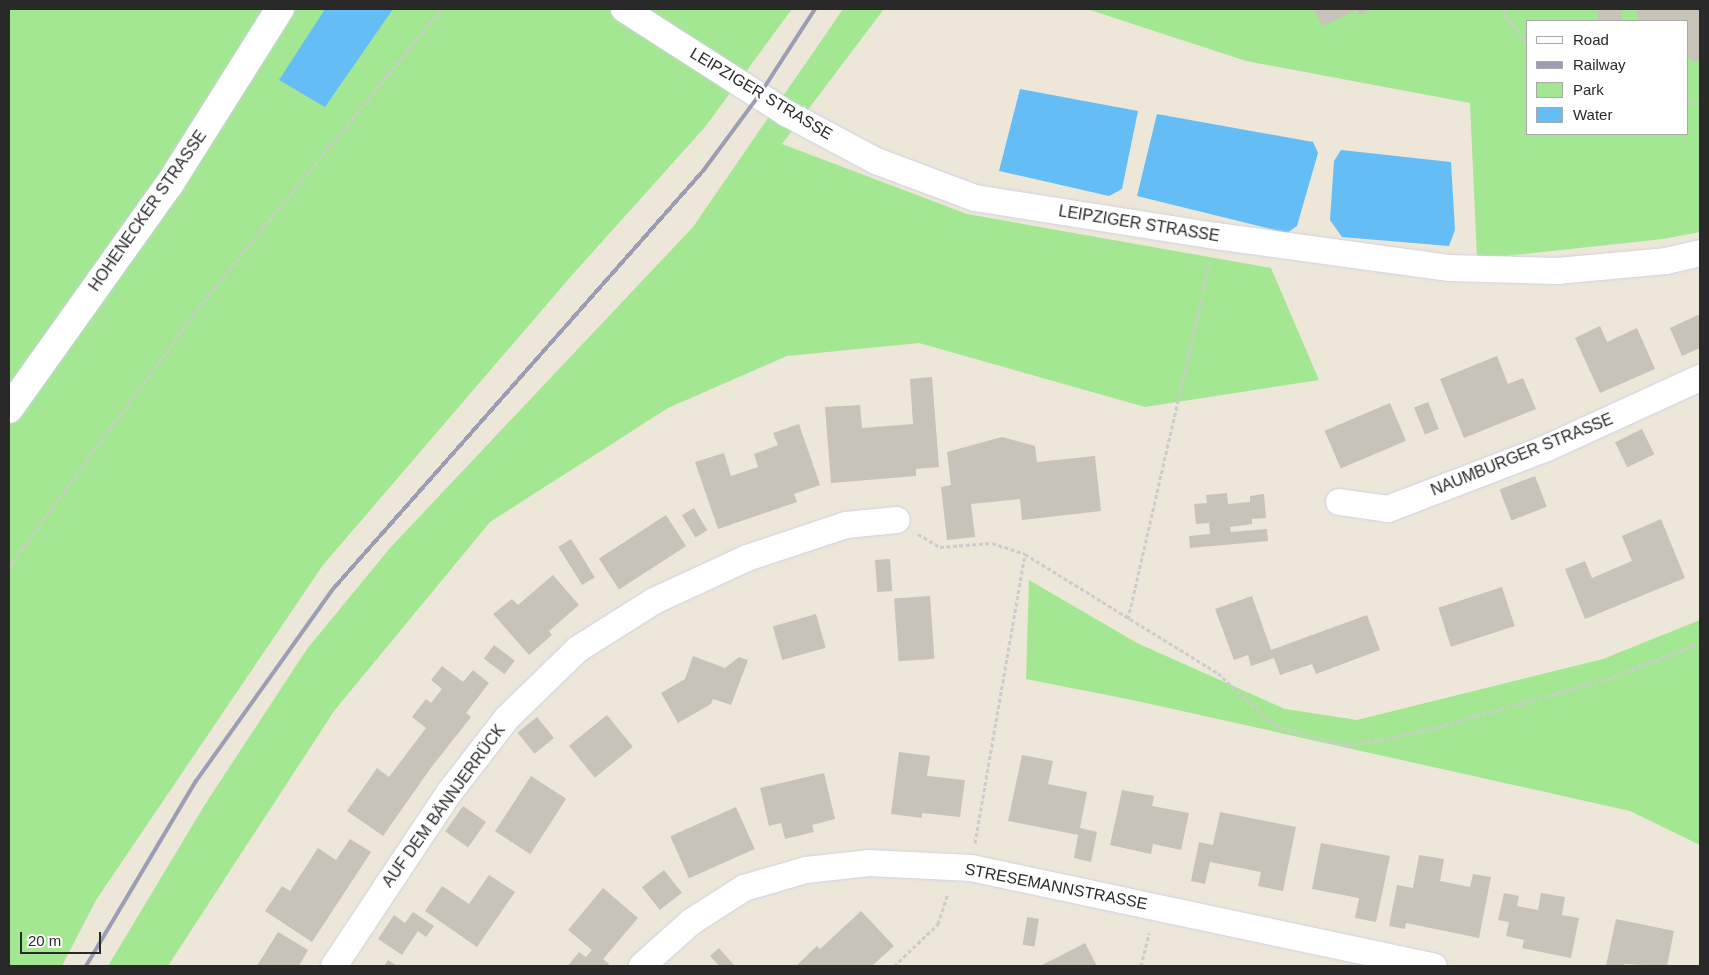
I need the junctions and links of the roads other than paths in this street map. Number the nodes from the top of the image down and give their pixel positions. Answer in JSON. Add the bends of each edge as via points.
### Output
{"nodes":[{"id":1,"x":280,"y":9,"type":"edge"},
{"id":2,"x":624,"y":9,"type":"edge"},
{"id":3,"x":1700,"y":253,"type":"edge"},
{"id":4,"x":1700,"y":378,"type":"edge"},
{"id":5,"x":9,"y":409,"type":"edge"},
{"id":6,"x":1339,"y":502,"type":"dead end"},
{"id":7,"x":896,"y":520,"type":"road end"},
{"id":8,"x":334,"y":966,"type":"edge"},
{"id":9,"x":642,"y":966,"type":"edge"},
{"id":10,"x":1434,"y":966,"type":"edge"}],
"edges":[{"from":1,"to":5,"type":"street","name":"HOHENECKER STRASSE","via":[[169,185]]},
{"from":2,"to":3,"type":"street","name":"LEIPZIGER STRASSE","via":[[786,113],[876,161],[975,198],[1216,236],[1460,269],[1557,272],[1666,261]]},
{"from":4,"to":6,"type":"street","name":"NAUMBURGER STRASSE","via":[[1547,448],[1388,509]]},
{"from":7,"to":8,"type":"street","name":"AUF DEM BÄNNJERRÜCK","via":[[846,525],[747,558],[654,601],[578,648],[508,718],[449,793]]},
{"from":9,"to":10,"type":"street","name":"STRESEMANNSTRASSE","via":[[691,922],[744,888],[806,870],[869,863],[970,868]]}]}
